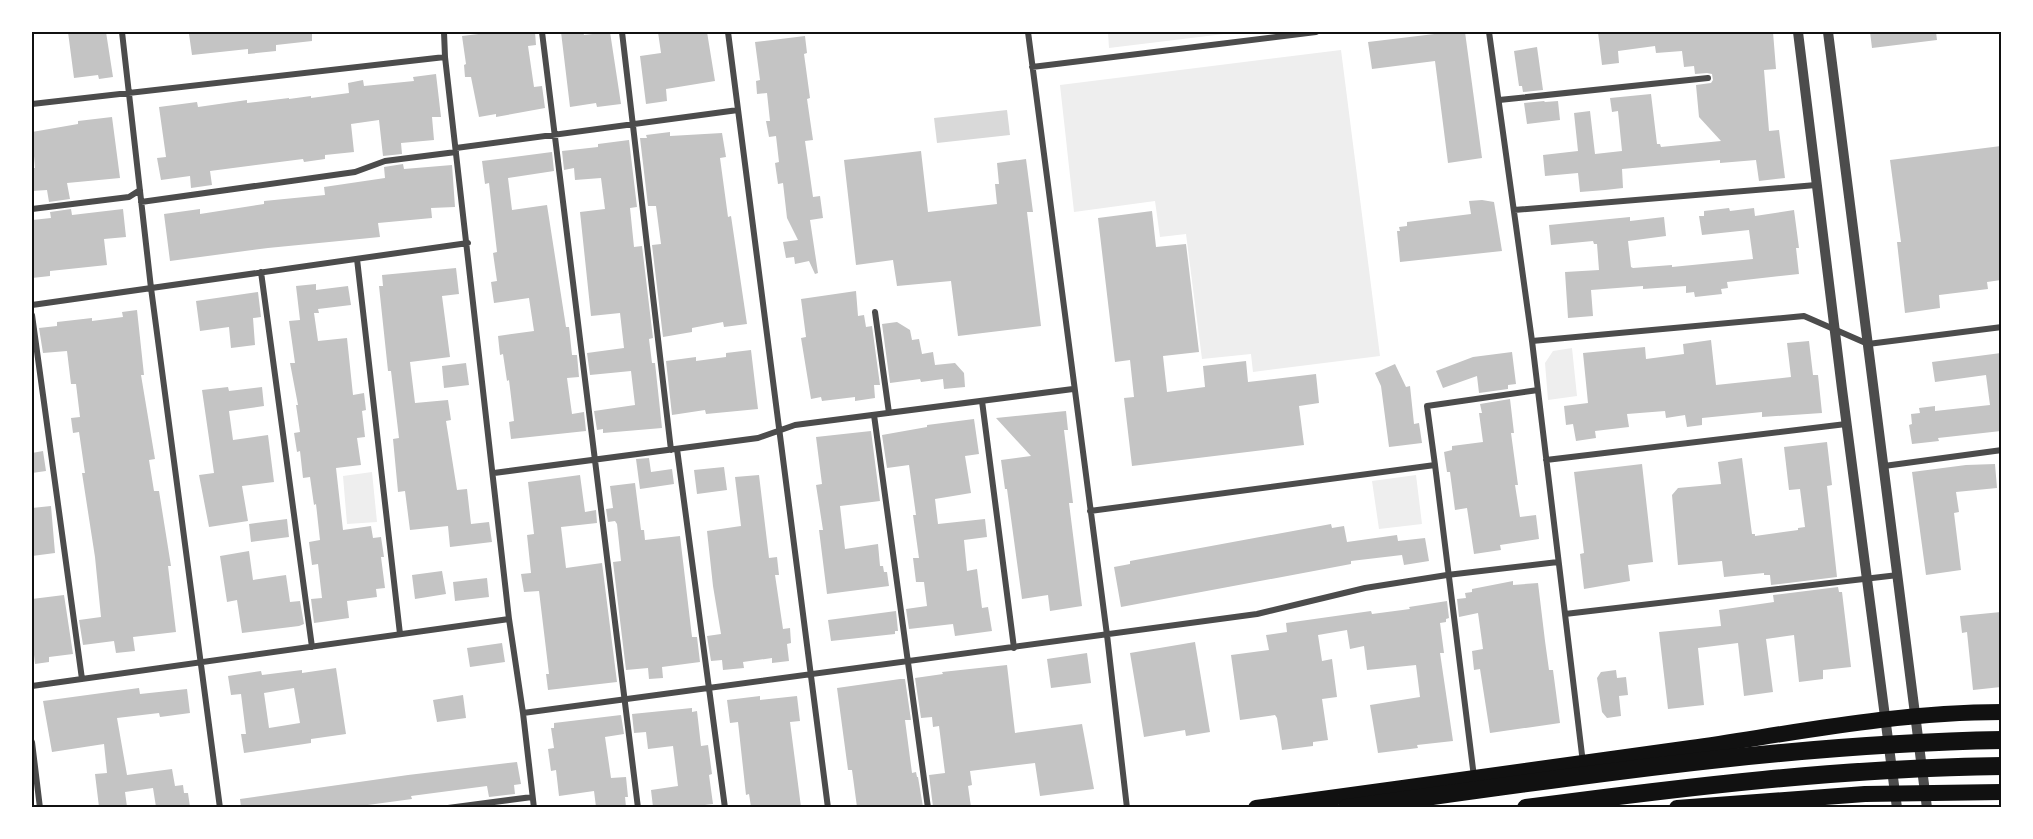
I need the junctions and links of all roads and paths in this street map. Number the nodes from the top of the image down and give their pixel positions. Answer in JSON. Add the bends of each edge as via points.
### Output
{"nodes":[{"id":1,"x":122,"y":32,"type":"edge"},
{"id":2,"x":444,"y":32,"type":"edge"},
{"id":3,"x":542,"y":32,"type":"edge"},
{"id":4,"x":622,"y":32,"type":"edge"},
{"id":5,"x":728,"y":32,"type":"edge"},
{"id":6,"x":1028,"y":32,"type":"edge"},
{"id":7,"x":1316,"y":32,"type":"edge"},
{"id":8,"x":1489,"y":32,"type":"edge"},
{"id":9,"x":1798,"y":32,"type":"edge"},
{"id":10,"x":1828,"y":32,"type":"edge"},
{"id":11,"x":445,"y":57,"type":"junction"},
{"id":12,"x":1032,"y":67,"type":"junction"},
{"id":13,"x":1708,"y":78,"type":"dead end"},
{"id":14,"x":130,"y":93,"type":"junction"},
{"id":15,"x":1498,"y":100,"type":"junction"},
{"id":16,"x":32,"y":104,"type":"edge"},
{"id":17,"x":738,"y":110,"type":"junction"},
{"id":18,"x":632,"y":124,"type":"junction"},
{"id":19,"x":554,"y":135,"type":"junction"},
{"id":20,"x":456,"y":150,"type":"junction"},
{"id":21,"x":1816,"y":185,"type":"junction"},
{"id":22,"x":140,"y":190,"type":"junction"},
{"id":23,"x":141,"y":201,"type":"junction"},
{"id":24,"x":32,"y":209,"type":"edge"},
{"id":25,"x":1514,"y":210,"type":"junction"},
{"id":26,"x":468,"y":243,"type":"junction"},
{"id":27,"x":357,"y":259,"type":"junction"},
{"id":28,"x":261,"y":272,"type":"junction"},
{"id":29,"x":151,"y":288,"type":"junction"},
{"id":30,"x":32,"y":305,"type":"edge"},
{"id":31,"x":874,"y":312,"type":"dead end"},
{"id":32,"x":32,"y":315,"type":"edge"},
{"id":33,"x":2001,"y":327,"type":"edge"},
{"id":34,"x":1834,"y":329,"type":"junction"},
{"id":35,"x":1532,"y":341,"type":"junction"},
{"id":36,"x":1868,"y":344,"type":"junction"},
{"id":37,"x":1073,"y":389,"type":"junction"},
{"id":38,"x":1538,"y":390,"type":"junction"},
{"id":39,"x":982,"y":401,"type":"junction"},
{"id":40,"x":889,"y":413,"type":"junction"},
{"id":41,"x":874,"y":415,"type":"junction"},
{"id":42,"x":1846,"y":424,"type":"junction"},
{"id":43,"x":780,"y":430,"type":"junction"},
{"id":44,"x":674,"y":449,"type":"junction"},
{"id":45,"x":2001,"y":450,"type":"edge"},
{"id":46,"x":595,"y":460,"type":"junction"},
{"id":47,"x":1546,"y":460,"type":"junction"},
{"id":48,"x":1435,"y":465,"type":"junction"},
{"id":49,"x":1884,"y":466,"type":"junction"},
{"id":50,"x":494,"y":473,"type":"junction"},
{"id":51,"x":1090,"y":512,"type":"junction"},
{"id":52,"x":1558,"y":562,"type":"junction"},
{"id":53,"x":1447,"y":574,"type":"junction"},
{"id":54,"x":1898,"y":575,"type":"junction"},
{"id":55,"x":1867,"y":579,"type":"junction"},
{"id":56,"x":1565,"y":614,"type":"junction"},
{"id":57,"x":509,"y":619,"type":"junction"},
{"id":58,"x":400,"y":634,"type":"junction"},
{"id":59,"x":1107,"y":635,"type":"junction"},
{"id":60,"x":312,"y":647,"type":"junction"},
{"id":61,"x":1014,"y":648,"type":"junction"},
{"id":62,"x":201,"y":662,"type":"junction"},
{"id":63,"x":907,"y":662,"type":"junction"},
{"id":64,"x":811,"y":675,"type":"junction"},
{"id":65,"x":82,"y":679,"type":"junction"},
{"id":66,"x":32,"y":686,"type":"edge"},
{"id":67,"x":709,"y":688,"type":"junction"},
{"id":68,"x":624,"y":700,"type":"junction"},
{"id":69,"x":2001,"y":712,"type":"edge"},
{"id":70,"x":523,"y":713,"type":"junction"},
{"id":71,"x":1916,"y":716,"type":"junction"},
{"id":72,"x":1886,"y":719,"type":"junction"},
{"id":73,"x":2001,"y":740,"type":"edge"},
{"id":74,"x":32,"y":742,"type":"edge"},
{"id":75,"x":1583,"y":763,"type":"junction"},
{"id":76,"x":2001,"y":765,"type":"edge"},
{"id":77,"x":1474,"y":778,"type":"junction"},
{"id":78,"x":2001,"y":792,"type":"edge"},
{"id":79,"x":532,"y":796,"type":"junction"},
{"id":80,"x":1897,"y":800,"type":"edge"},
{"id":81,"x":1927,"y":801,"type":"edge"},
{"id":82,"x":40,"y":807,"type":"edge"},
{"id":83,"x":219,"y":807,"type":"edge"},
{"id":84,"x":447,"y":807,"type":"edge"},
{"id":85,"x":534,"y":807,"type":"edge"},
{"id":86,"x":638,"y":807,"type":"edge"},
{"id":87,"x":725,"y":807,"type":"edge"},
{"id":88,"x":828,"y":807,"type":"edge"},
{"id":89,"x":928,"y":807,"type":"edge"},
{"id":90,"x":1127,"y":807,"type":"edge"},
{"id":91,"x":1256,"y":807,"type":"edge"},
{"id":92,"x":1347,"y":807,"type":"edge"},
{"id":93,"x":1526,"y":807,"type":"edge"},
{"id":94,"x":1677,"y":807,"type":"edge"}],
"edges":[{"from":1,"to":14,"type":"street"},
{"from":2,"to":11,"type":"street"},
{"from":3,"to":19,"type":"street"},
{"from":4,"to":18,"type":"street"},
{"from":5,"to":17,"type":"street"},
{"from":6,"to":12,"type":"street"},
{"from":7,"to":12,"type":"street"},
{"from":8,"to":15,"type":"street"},
{"from":9,"to":21,"type":"street"},
{"from":10,"to":36,"type":"street"},
{"from":11,"to":14,"type":"street"},
{"from":11,"to":20,"type":"street"},
{"from":12,"to":37,"type":"street"},
{"from":13,"to":15,"type":"street"},
{"from":14,"to":16,"type":"street"},
{"from":14,"to":22,"type":"street"},
{"from":15,"to":25,"type":"street"},
{"from":17,"to":18,"type":"street"},
{"from":17,"to":43,"type":"street"},
{"from":18,"to":19,"type":"street"},
{"from":18,"to":44,"type":"street"},
{"from":19,"to":20,"type":"street"},
{"from":19,"to":46,"type":"street"},
{"from":20,"to":23,"type":"street","via":[[385,161],[355,172]]},
{"from":20,"to":26,"type":"street"},
{"from":21,"to":25,"type":"street"},
{"from":21,"to":34,"type":"street"},
{"from":22,"to":23,"type":"street"},
{"from":22,"to":24,"type":"street","via":[[129,197]]},
{"from":23,"to":29,"type":"street"},
{"from":25,"to":35,"type":"street"},
{"from":26,"to":27,"type":"street"},
{"from":26,"to":50,"type":"street"},
{"from":27,"to":28,"type":"street"},
{"from":27,"to":58,"type":"street"},
{"from":28,"to":29,"type":"street"},
{"from":28,"to":60,"type":"street"},
{"from":29,"to":30,"type":"street"},
{"from":29,"to":62,"type":"street"},
{"from":31,"to":40,"type":"street"},
{"from":32,"to":65,"type":"street"},
{"from":33,"to":36,"type":"street"},
{"from":34,"to":35,"type":"street","via":[[1804,316]]},
{"from":34,"to":36,"type":"street"},
{"from":34,"to":42,"type":"street"},
{"from":35,"to":38,"type":"street"},
{"from":36,"to":49,"type":"street"},
{"from":37,"to":39,"type":"street"},
{"from":37,"to":51,"type":"street"},
{"from":38,"to":47,"type":"street"},
{"from":38,"to":48,"type":"street","via":[[1427,406]]},
{"from":39,"to":40,"type":"street"},
{"from":39,"to":61,"type":"street"},
{"from":40,"to":41,"type":"street"},
{"from":41,"to":43,"type":"street"},
{"from":41,"to":63,"type":"street"},
{"from":42,"to":47,"type":"street"},
{"from":42,"to":55,"type":"street"},
{"from":43,"to":44,"type":"street","via":[[758,438]]},
{"from":43,"to":64,"type":"street"},
{"from":44,"to":46,"type":"street"},
{"from":44,"to":67,"type":"street"},
{"from":45,"to":49,"type":"street"},
{"from":46,"to":50,"type":"street"},
{"from":46,"to":68,"type":"street"},
{"from":47,"to":52,"type":"street"},
{"from":48,"to":51,"type":"street"},
{"from":48,"to":53,"type":"street"},
{"from":49,"to":54,"type":"street"},
{"from":50,"to":57,"type":"street"},
{"from":51,"to":59,"type":"street"},
{"from":52,"to":53,"type":"street"},
{"from":52,"to":56,"type":"street"},
{"from":53,"to":59,"type":"street","via":[[1365,588],[1257,614]]},
{"from":53,"to":77,"type":"street"},
{"from":54,"to":55,"type":"street"},
{"from":54,"to":71,"type":"street"},
{"from":55,"to":56,"type":"street"},
{"from":55,"to":72,"type":"street"},
{"from":56,"to":75,"type":"street"},
{"from":57,"to":58,"type":"street"},
{"from":57,"to":70,"type":"street"},
{"from":58,"to":60,"type":"street"},
{"from":59,"to":61,"type":"street"},
{"from":59,"to":90,"type":"street"},
{"from":60,"to":62,"type":"street"},
{"from":61,"to":63,"type":"street"},
{"from":62,"to":65,"type":"street"},
{"from":62,"to":83,"type":"street"},
{"from":63,"to":64,"type":"street"},
{"from":63,"to":89,"type":"street"},
{"from":64,"to":67,"type":"street"},
{"from":64,"to":88,"type":"street"},
{"from":65,"to":66,"type":"street"},
{"from":67,"to":68,"type":"street"},
{"from":67,"to":87,"type":"street"},
{"from":68,"to":70,"type":"street"},
{"from":68,"to":86,"type":"street"},
{"from":69,"to":71,"type":"highway"},
{"from":70,"to":79,"type":"street"},
{"from":71,"to":72,"type":"highway"},
{"from":71,"to":81,"type":"street"},
{"from":72,"to":75,"type":"highway"},
{"from":72,"to":80,"type":"street"},
{"from":73,"to":92,"type":"highway","via":[[1813,749],[1704,759]]},
{"from":74,"to":82,"type":"street"},
{"from":75,"to":77,"type":"highway"},
{"from":76,"to":93,"type":"highway","via":[[1804,775]]},
{"from":77,"to":91,"type":"highway"},
{"from":78,"to":81,"type":"highway"},
{"from":79,"to":84,"type":"street"},
{"from":79,"to":85,"type":"street"},
{"from":80,"to":81,"type":"highway"},
{"from":80,"to":94,"type":"highway","via":[[1865,794]]}]}
